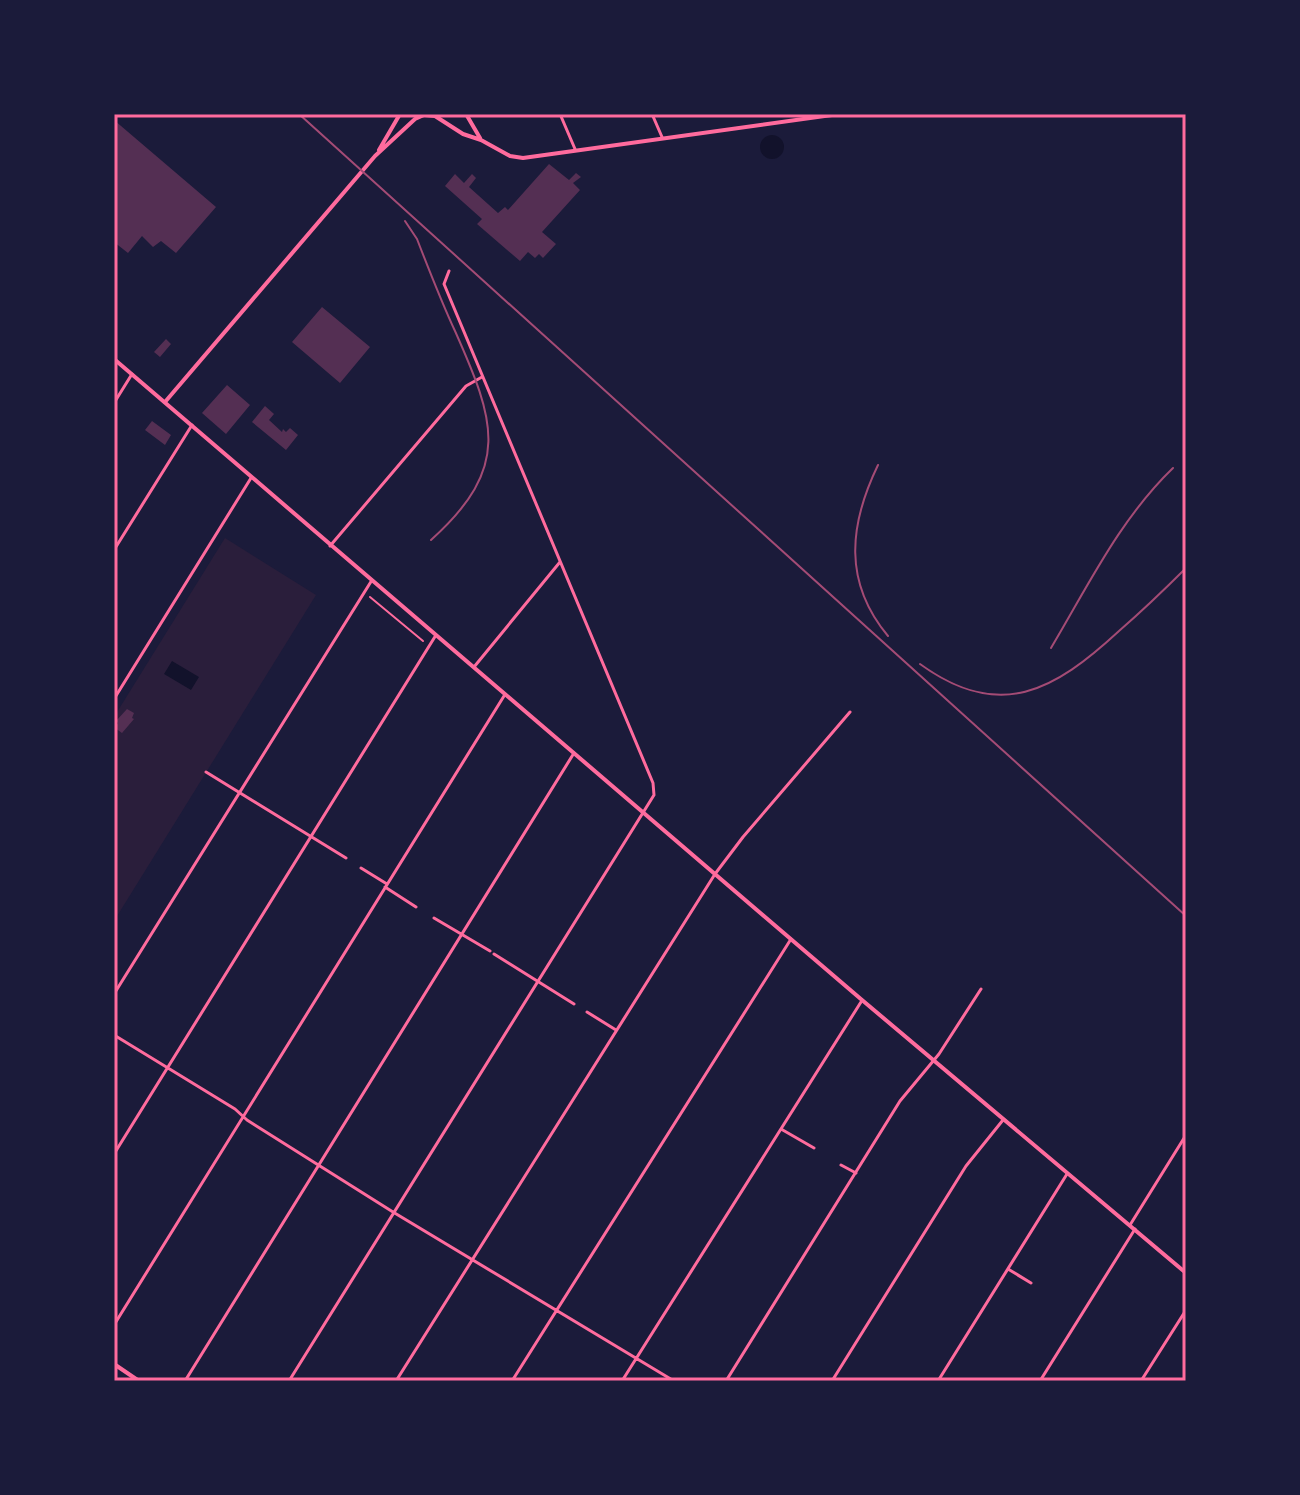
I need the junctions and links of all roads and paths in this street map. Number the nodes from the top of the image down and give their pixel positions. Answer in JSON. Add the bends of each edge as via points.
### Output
{"nodes":[{"id":1,"x":400,"y":114,"type":"edge"},
{"id":2,"x":425,"y":114,"type":"edge"},
{"id":3,"x":466,"y":114,"type":"edge"},
{"id":4,"x":560,"y":114,"type":"edge"},
{"id":5,"x":652,"y":114,"type":"edge"},
{"id":6,"x":839,"y":114,"type":"edge"},
{"id":7,"x":437,"y":116,"type":"edge"},
{"id":8,"x":662,"y":137,"type":"junction"},
{"id":9,"x":481,"y":140,"type":"junction"},
{"id":10,"x":575,"y":149,"type":"junction"},
{"id":11,"x":375,"y":156,"type":"junction"},
{"id":12,"x":449,"y":271,"type":"dead end"},
{"id":13,"x":114,"y":359,"type":"edge"},
{"id":14,"x":132,"y":374,"type":"junction"},
{"id":15,"x":483,"y":377,"type":"junction"},
{"id":16,"x":165,"y":402,"type":"junction"},
{"id":17,"x":114,"y":403,"type":"edge"},
{"id":18,"x":192,"y":425,"type":"junction"},
{"id":19,"x":252,"y":477,"type":"junction"},
{"id":20,"x":330,"y":546,"type":"junction"},
{"id":21,"x":114,"y":550,"type":"edge"},
{"id":22,"x":560,"y":562,"type":"junction"},
{"id":23,"x":372,"y":580,"type":"junction"},
{"id":24,"x":370,"y":597,"type":"dead end"},
{"id":25,"x":436,"y":635,"type":"junction"},
{"id":26,"x":423,"y":641,"type":"dead end"},
{"id":27,"x":474,"y":668,"type":"junction"},
{"id":28,"x":505,"y":694,"type":"junction"},
{"id":29,"x":114,"y":699,"type":"edge"},
{"id":30,"x":850,"y":712,"type":"dead end"},
{"id":31,"x":574,"y":753,"type":"junction"},
{"id":32,"x":206,"y":772,"type":"dead end"},
{"id":33,"x":239,"y":793,"type":"junction"},
{"id":34,"x":642,"y":812,"type":"junction"},
{"id":35,"x":310,"y":837,"type":"junction"},
{"id":36,"x":346,"y":858,"type":"dead end"},
{"id":37,"x":361,"y":868,"type":"dead end"},
{"id":38,"x":715,"y":874,"type":"junction"},
{"id":39,"x":386,"y":886,"type":"junction"},
{"id":40,"x":416,"y":907,"type":"dead end"},
{"id":41,"x":434,"y":918,"type":"dead end"},
{"id":42,"x":461,"y":934,"type":"junction"},
{"id":43,"x":791,"y":939,"type":"junction"},
{"id":44,"x":536,"y":981,"type":"junction"},
{"id":45,"x":981,"y":989,"type":"dead end"},
{"id":46,"x":114,"y":994,"type":"edge"},
{"id":47,"x":862,"y":1000,"type":"junction"},
{"id":48,"x":574,"y":1004,"type":"dead end"},
{"id":49,"x":587,"y":1012,"type":"dead end"},
{"id":50,"x":616,"y":1030,"type":"junction"},
{"id":51,"x":114,"y":1035,"type":"edge"},
{"id":52,"x":934,"y":1060,"type":"junction"},
{"id":53,"x":167,"y":1068,"type":"junction"},
{"id":54,"x":243,"y":1116,"type":"junction"},
{"id":55,"x":1004,"y":1119,"type":"junction"},
{"id":56,"x":781,"y":1129,"type":"junction"},
{"id":57,"x":1186,"y":1135,"type":"edge"},
{"id":58,"x":814,"y":1148,"type":"dead end"},
{"id":59,"x":114,"y":1154,"type":"edge"},
{"id":60,"x":318,"y":1164,"type":"junction"},
{"id":61,"x":841,"y":1165,"type":"dead end"},
{"id":62,"x":1068,"y":1172,"type":"junction"},
{"id":63,"x":856,"y":1173,"type":"junction"},
{"id":64,"x":393,"y":1212,"type":"junction"},
{"id":65,"x":1132,"y":1227,"type":"junction"},
{"id":66,"x":472,"y":1259,"type":"junction"},
{"id":67,"x":1008,"y":1269,"type":"junction"},
{"id":68,"x":1186,"y":1273,"type":"edge"},
{"id":69,"x":1031,"y":1283,"type":"dead end"},
{"id":70,"x":1186,"y":1310,"type":"edge"},
{"id":71,"x":557,"y":1311,"type":"junction"},
{"id":72,"x":114,"y":1325,"type":"edge"},
{"id":73,"x":636,"y":1359,"type":"junction"},
{"id":74,"x":115,"y":1366,"type":"edge"},
{"id":75,"x":139,"y":1381,"type":"edge"},
{"id":76,"x":185,"y":1381,"type":"edge"},
{"id":77,"x":289,"y":1381,"type":"edge"},
{"id":78,"x":396,"y":1381,"type":"edge"},
{"id":79,"x":512,"y":1381,"type":"edge"},
{"id":80,"x":622,"y":1381,"type":"edge"},
{"id":81,"x":674,"y":1381,"type":"edge"},
{"id":82,"x":726,"y":1381,"type":"edge"},
{"id":83,"x":832,"y":1381,"type":"edge"},
{"id":84,"x":938,"y":1381,"type":"edge"},
{"id":85,"x":1040,"y":1381,"type":"edge"},
{"id":86,"x":1141,"y":1381,"type":"edge"}],
"edges":[{"from":1,"to":11,"type":"main road"},
{"from":2,"to":7,"type":"main road"},
{"from":2,"to":11,"type":"main road"},
{"from":3,"to":9,"type":"main road"},
{"from":4,"to":10,"type":"street"},
{"from":5,"to":8,"type":"street"},
{"from":6,"to":8,"type":"main road"},
{"from":7,"to":9,"type":"main road"},
{"from":8,"to":10,"type":"main road"},
{"from":9,"to":10,"type":"main road","via":[[523,158]]},
{"from":11,"to":16,"type":"main road"},
{"from":12,"to":15,"type":"street","via":[[444,284]]},
{"from":13,"to":14,"type":"main road"},
{"from":14,"to":16,"type":"main road"},
{"from":14,"to":17,"type":"street"},
{"from":15,"to":20,"type":"street","via":[[466,386]]},
{"from":15,"to":22,"type":"street"},
{"from":16,"to":18,"type":"main road"},
{"from":18,"to":19,"type":"main road"},
{"from":18,"to":21,"type":"street"},
{"from":19,"to":20,"type":"main road"},
{"from":19,"to":29,"type":"street"},
{"from":20,"to":23,"type":"main road"},
{"from":22,"to":27,"type":"street"},
{"from":22,"to":34,"type":"street","via":[[653,783],[654,795]]},
{"from":23,"to":25,"type":"main road"},
{"from":23,"to":33,"type":"street"},
{"from":24,"to":26,"type":"path"},
{"from":25,"to":27,"type":"main road"},
{"from":25,"to":35,"type":"street"},
{"from":27,"to":28,"type":"main road"},
{"from":28,"to":31,"type":"main road"},
{"from":28,"to":39,"type":"street"},
{"from":30,"to":38,"type":"street"},
{"from":31,"to":34,"type":"main road"},
{"from":31,"to":42,"type":"street"},
{"from":32,"to":33,"type":"street"},
{"from":33,"to":35,"type":"street"},
{"from":33,"to":46,"type":"street"},
{"from":34,"to":38,"type":"main road"},
{"from":34,"to":44,"type":"street"},
{"from":35,"to":36,"type":"street"},
{"from":35,"to":53,"type":"street"},
{"from":37,"to":39,"type":"street"},
{"from":38,"to":43,"type":"main road"},
{"from":38,"to":50,"type":"street"},
{"from":39,"to":40,"type":"street"},
{"from":39,"to":54,"type":"street"},
{"from":41,"to":42,"type":"street"},
{"from":42,"to":44,"type":"street"},
{"from":42,"to":60,"type":"street"},
{"from":43,"to":47,"type":"main road"},
{"from":43,"to":71,"type":"street"},
{"from":44,"to":48,"type":"street"},
{"from":44,"to":64,"type":"street"},
{"from":45,"to":52,"type":"street"},
{"from":47,"to":52,"type":"main road"},
{"from":47,"to":56,"type":"street"},
{"from":49,"to":50,"type":"street"},
{"from":50,"to":66,"type":"street"},
{"from":51,"to":53,"type":"street"},
{"from":52,"to":55,"type":"main road"},
{"from":52,"to":63,"type":"street","via":[[900,1101]]},
{"from":53,"to":54,"type":"street"},
{"from":53,"to":59,"type":"street"},
{"from":54,"to":60,"type":"street"},
{"from":54,"to":72,"type":"street"},
{"from":55,"to":62,"type":"main road"},
{"from":55,"to":83,"type":"street","via":[[966,1166]]},
{"from":56,"to":58,"type":"street"},
{"from":56,"to":73,"type":"street"},
{"from":57,"to":65,"type":"street"},
{"from":60,"to":64,"type":"street"},
{"from":60,"to":76,"type":"street"},
{"from":61,"to":63,"type":"street"},
{"from":62,"to":65,"type":"main road"},
{"from":62,"to":67,"type":"street"},
{"from":63,"to":82,"type":"street"},
{"from":64,"to":66,"type":"street"},
{"from":64,"to":77,"type":"street"},
{"from":65,"to":68,"type":"main road"},
{"from":65,"to":85,"type":"street"},
{"from":66,"to":71,"type":"street"},
{"from":66,"to":78,"type":"street"},
{"from":67,"to":69,"type":"street"},
{"from":67,"to":84,"type":"street"},
{"from":70,"to":86,"type":"street"},
{"from":71,"to":73,"type":"street"},
{"from":71,"to":79,"type":"street"},
{"from":73,"to":80,"type":"street"},
{"from":73,"to":81,"type":"street"},
{"from":74,"to":75,"type":"main road"}]}
